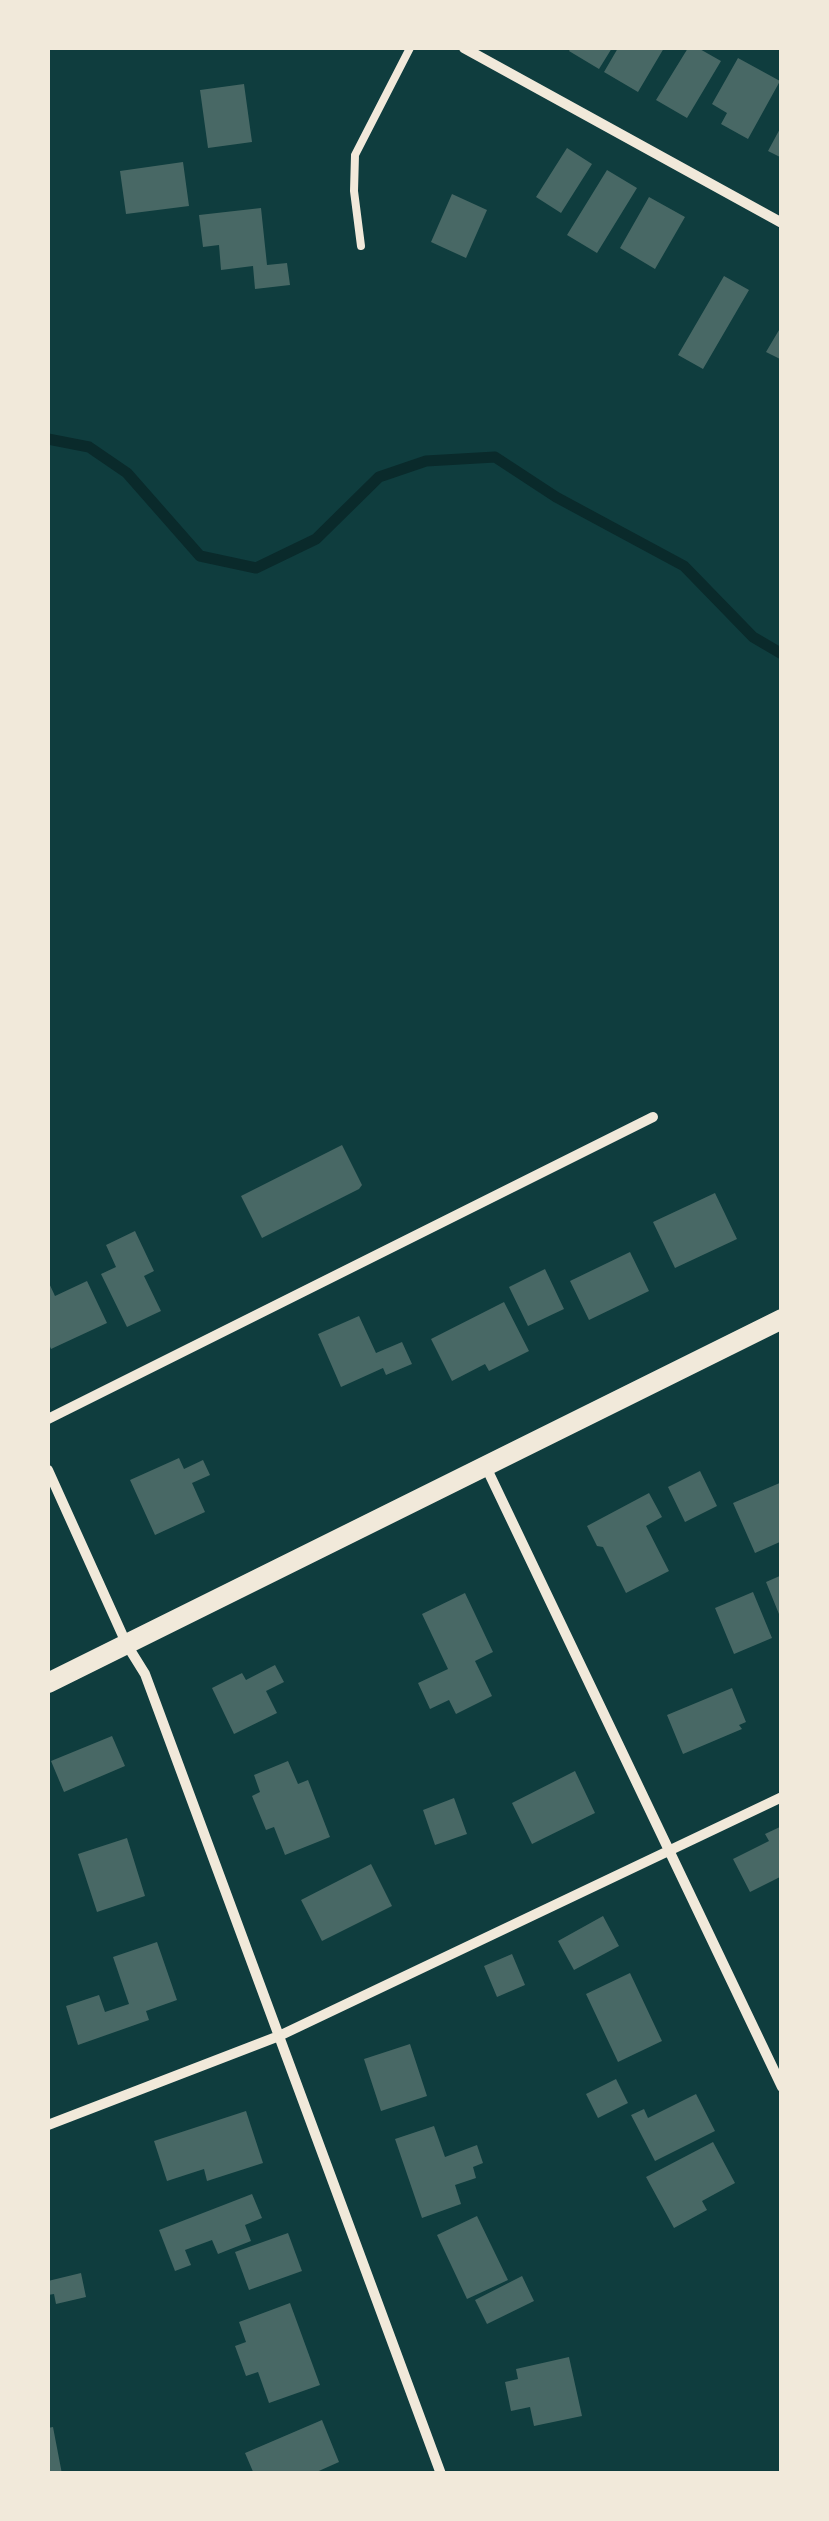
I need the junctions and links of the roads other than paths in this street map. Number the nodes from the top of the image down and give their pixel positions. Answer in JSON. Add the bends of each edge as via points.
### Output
{"nodes":[{"id":1,"x":410,"y":48,"type":"edge"},
{"id":2,"x":464,"y":48,"type":"edge"},
{"id":3,"x":782,"y":224,"type":"edge"},
{"id":4,"x":361,"y":246,"type":"dead end"},
{"id":5,"x":653,"y":1118,"type":"dead end"},
{"id":6,"x":782,"y":1319,"type":"edge"},
{"id":7,"x":48,"y":1418,"type":"edge"},
{"id":8,"x":486,"y":1467,"type":"junction"},
{"id":9,"x":48,"y":1470,"type":"edge"},
{"id":10,"x":128,"y":1645,"type":"junction"},
{"id":11,"x":48,"y":1682,"type":"edge"},
{"id":12,"x":782,"y":1796,"type":"edge"},
{"id":13,"x":670,"y":1851,"type":"junction"},
{"id":14,"x":279,"y":2036,"type":"junction"},
{"id":15,"x":782,"y":2087,"type":"edge"},
{"id":16,"x":48,"y":2124,"type":"edge"},
{"id":17,"x":441,"y":2474,"type":"edge"}],
"edges":[{"from":1,"to":4,"type":"lane","via":[[355,155]]},
{"from":2,"to":3,"type":"street"},
{"from":5,"to":7,"type":"street"},
{"from":6,"to":8,"type":"main road"},
{"from":8,"to":10,"type":"main road"},
{"from":8,"to":13,"type":"street"},
{"from":9,"to":10,"type":"street"},
{"from":10,"to":11,"type":"main road"},
{"from":10,"to":14,"type":"street","via":[[145,1674]]},
{"from":12,"to":13,"type":"street"},
{"from":13,"to":14,"type":"street"},
{"from":13,"to":15,"type":"street"},
{"from":14,"to":16,"type":"street"},
{"from":14,"to":17,"type":"street"}]}
